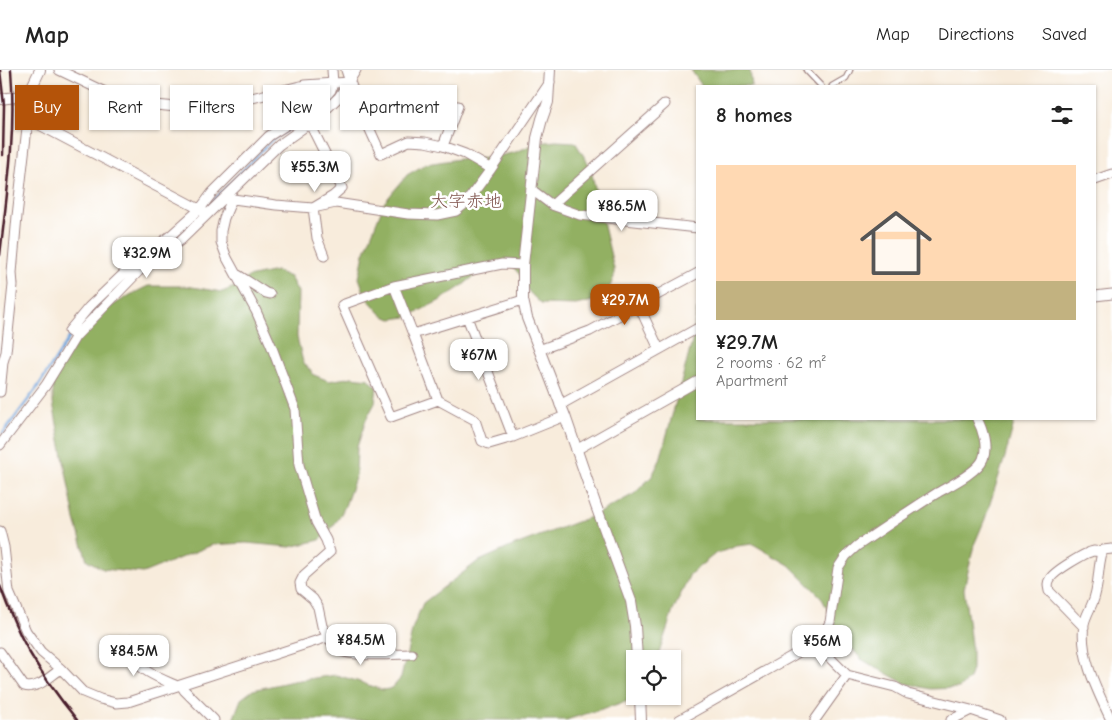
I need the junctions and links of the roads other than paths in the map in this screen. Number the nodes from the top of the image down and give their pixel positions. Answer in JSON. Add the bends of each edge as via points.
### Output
{"nodes":[{"id":1,"x":40,"y":70,"type":"edge"},
{"id":2,"x":59,"y":70,"type":"edge"},
{"id":3,"x":332,"y":70,"type":"edge"},
{"id":4,"x":346,"y":70,"type":"edge"},
{"id":5,"x":356,"y":70,"type":"edge"},
{"id":6,"x":550,"y":70,"type":"edge"},
{"id":7,"x":806,"y":70,"type":"edge"},
{"id":8,"x":850,"y":70,"type":"edge"},
{"id":9,"x":350,"y":82,"type":"junction"},
{"id":10,"x":550,"y":82,"type":"junction"},
{"id":11,"x":333,"y":83,"type":"junction"},
{"id":12,"x":33,"y":85,"type":"edge"},
{"id":13,"x":351,"y":85,"type":"edge"},
{"id":14,"x":819,"y":85,"type":"edge"},
{"id":15,"x":834,"y":85,"type":"edge"},
{"id":16,"x":15,"y":97,"type":"edge"},
{"id":17,"x":0,"y":99,"type":"edge"},
{"id":18,"x":665,"y":104,"type":"dead end"},
{"id":19,"x":330,"y":107,"type":"edge"},
{"id":20,"x":27,"y":130,"type":"edge"},
{"id":21,"x":49,"y":130,"type":"edge"},
{"id":22,"x":301,"y":130,"type":"edge"},
{"id":23,"x":313,"y":130,"type":"edge"},
{"id":24,"x":370,"y":130,"type":"edge"},
{"id":25,"x":449,"y":130,"type":"edge"},
{"id":26,"x":443,"y":146,"type":"junction"},
{"id":27,"x":491,"y":169,"type":"junction"},
{"id":28,"x":1112,"y":174,"type":"edge"},
{"id":29,"x":1096,"y":180,"type":"edge"},
{"id":30,"x":532,"y":190,"type":"junction"},
{"id":31,"x":228,"y":198,"type":"junction"},
{"id":32,"x":552,"y":205,"type":"junction"},
{"id":33,"x":313,"y":208,"type":"junction"},
{"id":34,"x":204,"y":211,"type":"junction"},
{"id":35,"x":696,"y":228,"type":"edge"},
{"id":36,"x":324,"y":256,"type":"dead end"},
{"id":37,"x":523,"y":266,"type":"junction"},
{"id":38,"x":235,"y":274,"type":"junction"},
{"id":39,"x":696,"y":274,"type":"edge"},
{"id":40,"x":394,"y":286,"type":"junction"},
{"id":41,"x":270,"y":294,"type":"dead end"},
{"id":42,"x":1112,"y":294,"type":"edge"},
{"id":43,"x":1096,"y":296,"type":"edge"},
{"id":44,"x":523,"y":300,"type":"junction"},
{"id":45,"x":639,"y":306,"type":"junction"},
{"id":46,"x":468,"y":317,"type":"junction"},
{"id":47,"x":696,"y":329,"type":"edge"},
{"id":48,"x":413,"y":334,"type":"junction"},
{"id":49,"x":659,"y":349,"type":"junction"},
{"id":50,"x":539,"y":350,"type":"junction"},
{"id":51,"x":696,"y":382,"type":"edge"},
{"id":52,"x":0,"y":392,"type":"edge"},
{"id":53,"x":438,"y":400,"type":"junction"},
{"id":54,"x":560,"y":405,"type":"junction"},
{"id":55,"x":565,"y":416,"type":"junction"},
{"id":56,"x":978,"y":420,"type":"edge"},
{"id":57,"x":513,"y":437,"type":"junction"},
{"id":58,"x":0,"y":445,"type":"edge"},
{"id":59,"x":576,"y":450,"type":"junction"},
{"id":60,"x":0,"y":531,"type":"edge"},
{"id":61,"x":1112,"y":549,"type":"edge"},
{"id":62,"x":1102,"y":553,"type":"junction"},
{"id":63,"x":1084,"y":627,"type":"junction"},
{"id":64,"x":328,"y":637,"type":"junction"},
{"id":65,"x":131,"y":640,"type":"dead end"},
{"id":66,"x":814,"y":642,"type":"junction"},
{"id":67,"x":637,"y":650,"type":"edge"},
{"id":68,"x":0,"y":652,"type":"edge"},
{"id":69,"x":412,"y":654,"type":"dead end"},
{"id":70,"x":61,"y":669,"type":"junction"},
{"id":71,"x":847,"y":675,"type":"junction"},
{"id":72,"x":179,"y":686,"type":"junction"},
{"id":73,"x":640,"y":705,"type":"edge"},
{"id":74,"x":971,"y":710,"type":"junction"},
{"id":75,"x":214,"y":720,"type":"edge"},
{"id":76,"x":641,"y":720,"type":"edge"},
{"id":77,"x":679,"y":720,"type":"edge"},
{"id":78,"x":815,"y":720,"type":"edge"},
{"id":79,"x":951,"y":720,"type":"edge"},
{"id":80,"x":1000,"y":720,"type":"edge"},
{"id":81,"x":1111,"y":720,"type":"edge"}],
"edges":[{"from":1,"to":12,"type":"street"},
{"from":2,"to":11,"type":"street","via":[[129,100],[187,108],[220,106],[304,85]]},
{"from":3,"to":11,"type":"street"},
{"from":4,"to":9,"type":"street"},
{"from":5,"to":9,"type":"street"},
{"from":6,"to":10,"type":"street"},
{"from":7,"to":14,"type":"lane"},
{"from":8,"to":15,"type":"lane","via":[[846,78]]},
{"from":9,"to":11,"type":"street"},
{"from":9,"to":13,"type":"street"},
{"from":9,"to":19,"type":"street"},
{"from":10,"to":27,"type":"street"},
{"from":10,"to":30,"type":"street","via":[[548,102],[537,138]]},
{"from":11,"to":34,"type":"street","via":[[331,90],[310,110],[269,136],[212,193]]},
{"from":16,"to":17,"type":"street"},
{"from":18,"to":32,"type":"street"},
{"from":20,"to":52,"type":"street"},
{"from":21,"to":34,"type":"street"},
{"from":22,"to":31,"type":"street","via":[[279,145],[239,182]]},
{"from":23,"to":33,"type":"street","via":[[342,188]]},
{"from":24,"to":26,"type":"street","via":[[381,154],[409,141]]},
{"from":25,"to":26,"type":"street"},
{"from":26,"to":27,"type":"street"},
{"from":27,"to":33,"type":"street","via":[[456,211],[408,214],[336,203]]},
{"from":28,"to":29,"type":"street"},
{"from":30,"to":32,"type":"street"},
{"from":30,"to":37,"type":"street"},
{"from":31,"to":33,"type":"street"},
{"from":31,"to":34,"type":"street"},
{"from":31,"to":38,"type":"street","via":[[221,242]]},
{"from":32,"to":35,"type":"street","via":[[580,215]]},
{"from":33,"to":36,"type":"street","via":[[317,238]]},
{"from":34,"to":58,"type":"street","via":[[181,240],[139,271],[73,334],[46,385]]},
{"from":37,"to":40,"type":"street","via":[[502,264]]},
{"from":37,"to":44,"type":"street"},
{"from":38,"to":41,"type":"street"},
{"from":38,"to":64,"type":"street","via":[[256,311],[295,409],[299,465],[316,522],[330,552],[304,575],[300,583],[301,589],[314,599]]},
{"from":39,"to":45,"type":"street"},
{"from":40,"to":48,"type":"street"},
{"from":40,"to":53,"type":"street","via":[[342,305],[392,417]]},
{"from":42,"to":43,"type":"street"},
{"from":44,"to":46,"type":"street"},
{"from":44,"to":50,"type":"street"},
{"from":45,"to":49,"type":"street"},
{"from":45,"to":50,"type":"street","via":[[590,331]]},
{"from":46,"to":48,"type":"street"},
{"from":46,"to":57,"type":"street"},
{"from":47,"to":49,"type":"street"},
{"from":48,"to":53,"type":"street"},
{"from":49,"to":54,"type":"street"},
{"from":50,"to":54,"type":"street"},
{"from":51,"to":59,"type":"street"},
{"from":53,"to":57,"type":"street","via":[[475,420],[482,441],[489,444]]},
{"from":54,"to":55,"type":"street"},
{"from":55,"to":57,"type":"street"},
{"from":55,"to":59,"type":"street"},
{"from":56,"to":66,"type":"street","via":[[985,447],[983,460],[968,475],[846,556],[838,568],[830,622]]},
{"from":59,"to":67,"type":"street","via":[[631,602]]},
{"from":60,"to":70,"type":"street","via":[[9,592],[26,632],[41,652]]},
{"from":61,"to":62,"type":"street"},
{"from":62,"to":63,"type":"street","via":[[1095,597]]},
{"from":62,"to":63,"type":"street","via":[[1093,551],[1076,559],[1049,580],[1049,591]]},
{"from":63,"to":81,"type":"street","via":[[1085,654]]},
{"from":64,"to":69,"type":"street","via":[[338,649],[346,652]]},
{"from":64,"to":72,"type":"street"},
{"from":65,"to":72,"type":"street","via":[[131,654],[135,662]]},
{"from":66,"to":71,"type":"street"},
{"from":66,"to":77,"type":"street"},
{"from":68,"to":70,"type":"street","via":[[27,687],[38,685]]},
{"from":70,"to":72,"type":"street","via":[[83,692],[116,703]]},
{"from":71,"to":74,"type":"street"},
{"from":71,"to":78,"type":"street"},
{"from":72,"to":75,"type":"street"},
{"from":73,"to":76,"type":"street"},
{"from":74,"to":79,"type":"street"},
{"from":74,"to":80,"type":"street"}]}
